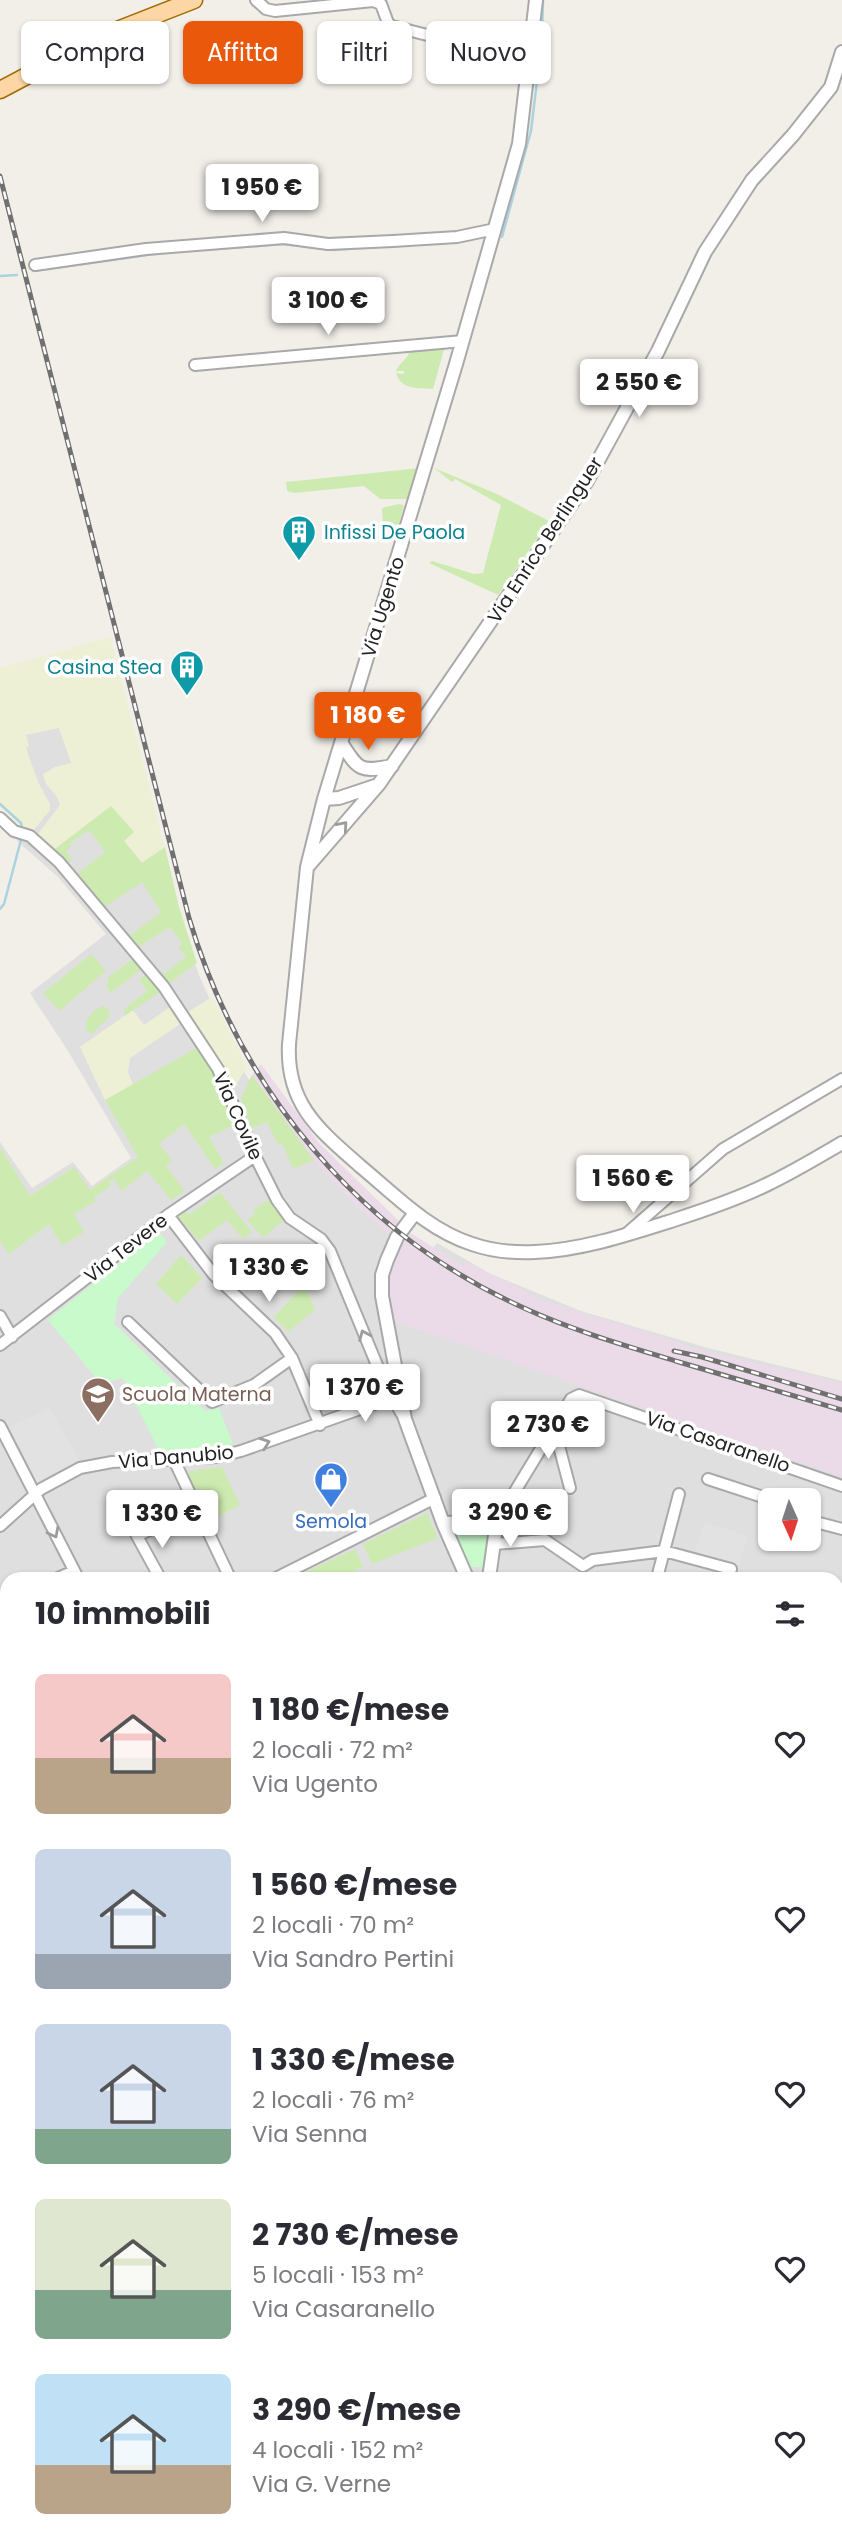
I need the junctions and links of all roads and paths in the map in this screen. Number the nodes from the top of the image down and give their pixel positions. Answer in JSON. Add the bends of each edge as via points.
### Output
{"nodes":[{"id":1,"x":194,"y":0,"type":"edge"},
{"id":2,"x":256,"y":0,"type":"edge"},
{"id":3,"x":536,"y":0,"type":"edge"},
{"id":4,"x":534,"y":21,"type":"edge"},
{"id":5,"x":426,"y":35,"type":"edge"},
{"id":6,"x":842,"y":52,"type":"edge"},
{"id":7,"x":526,"y":84,"type":"edge"},
{"id":8,"x":1,"y":90,"type":"edge"},
{"id":9,"x":495,"y":229,"type":"junction"},
{"id":10,"x":35,"y":265,"type":"dead end"},
{"id":11,"x":463,"y":341,"type":"junction"},
{"id":12,"x":195,"y":365,"type":"dead end"},
{"id":13,"x":342,"y":744,"type":"junction"},
{"id":14,"x":392,"y":766,"type":"junction"},
{"id":15,"x":379,"y":784,"type":"junction"},
{"id":16,"x":324,"y":799,"type":"junction"},
{"id":17,"x":0,"y":818,"type":"edge"},
{"id":18,"x":307,"y":867,"type":"junction"},
{"id":19,"x":842,"y":1079,"type":"edge"},
{"id":20,"x":842,"y":1143,"type":"edge"},
{"id":21,"x":254,"y":1156,"type":"junction"},
{"id":22,"x":415,"y":1213,"type":"junction"},
{"id":23,"x":168,"y":1215,"type":"junction"},
{"id":24,"x":625,"y":1235,"type":"junction"},
{"id":25,"x":0,"y":1316,"type":"edge"},
{"id":26,"x":128,"y":1322,"type":"dead end"},
{"id":27,"x":12,"y":1337,"type":"junction"},
{"id":28,"x":0,"y":1345,"type":"edge"},
{"id":29,"x":292,"y":1357,"type":"junction"},
{"id":30,"x":396,"y":1396,"type":"junction"},
{"id":31,"x":320,"y":1424,"type":"junction"},
{"id":32,"x":554,"y":1427,"type":"junction"},
{"id":33,"x":0,"y":1429,"type":"edge"},
{"id":34,"x":174,"y":1460,"type":"junction"},
{"id":35,"x":709,"y":1479,"type":"dead end"},
{"id":36,"x":842,"y":1486,"type":"edge"},
{"id":37,"x":570,"y":1488,"type":"dead end"},
{"id":38,"x":679,"y":1494,"type":"dead end"},
{"id":39,"x":35,"y":1495,"type":"junction"},
{"id":40,"x":758,"y":1495,"type":"edge"},
{"id":41,"x":435,"y":1498,"type":"junction"},
{"id":42,"x":497,"y":1521,"type":"junction"},
{"id":43,"x":443,"y":1523,"type":"junction"},
{"id":44,"x":821,"y":1523,"type":"edge"},
{"id":45,"x":0,"y":1526,"type":"edge"},
{"id":46,"x":842,"y":1529,"type":"edge"},
{"id":47,"x":137,"y":1536,"type":"dead end"},
{"id":48,"x":494,"y":1544,"type":"junction"},
{"id":49,"x":664,"y":1551,"type":"junction"},
{"id":50,"x":583,"y":1566,"type":"junction"},
{"id":51,"x":74,"y":1572,"type":"edge"},
{"id":52,"x":157,"y":1572,"type":"edge"},
{"id":53,"x":227,"y":1572,"type":"edge"},
{"id":54,"x":288,"y":1572,"type":"edge"},
{"id":55,"x":464,"y":1572,"type":"edge"},
{"id":56,"x":490,"y":1572,"type":"edge"},
{"id":57,"x":582,"y":1572,"type":"edge"},
{"id":58,"x":659,"y":1572,"type":"edge"},
{"id":59,"x":723,"y":1572,"type":"edge"}],
"edges":[{"from":1,"to":8,"type":"main road","via":[[102,36]]},
{"from":2,"to":5,"type":"street","via":[[275,11],[373,1],[381,4],[392,26]]},
{"from":3,"to":4,"type":"street","name":"Via Ugento"},
{"from":6,"to":14,"type":"street","name":"Via Enrico Berlinguer","via":[[831,87],[752,180],[705,252],[587,481]]},
{"from":7,"to":9,"type":"street","name":"Via Ugento","via":[[519,144]]},
{"from":9,"to":10,"type":"street","via":[[393,242],[328,244],[284,238],[146,249]]},
{"from":9,"to":11,"type":"street","name":"Via Ugento"},
{"from":11,"to":12,"type":"street"},
{"from":11,"to":13,"type":"street","name":"Via Ugento"},
{"from":13,"to":14,"type":"street","via":[[354,763],[369,771]]},
{"from":13,"to":16,"type":"street","name":"Via Ugento"},
{"from":14,"to":15,"type":"street","name":"Via Enrico Berlinguer"},
{"from":15,"to":16,"type":"street"},
{"from":18,"to":15,"type":"street","name":"Via Enrico Berlinguer","one_way":true},
{"from":16,"to":18,"type":"street","name":"Via Ugento"},
{"from":17,"to":21,"type":"street","name":"Via Covile","via":[[14,831],[30,836],[59,862],[164,987],[218,1069]]},
{"from":18,"to":22,"type":"street","name":"Via Ugento","via":[[288,1057],[293,1084],[317,1128]]},
{"from":19,"to":24,"type":"street","via":[[723,1149]]},
{"from":20,"to":24,"type":"street","name":"Via Ugento","via":[[766,1185]]},
{"from":21,"to":23,"type":"street","name":"Via Tevere"},
{"from":30,"to":21,"type":"street","name":"Via Covile","one_way":true,"via":[[330,1251],[321,1239],[290,1218]]},
{"from":22,"to":24,"type":"street","name":"Via Ugento","via":[[460,1239],[503,1251],[548,1251]]},
{"from":22,"to":30,"type":"street","via":[[391,1249],[381,1283]]},
{"from":23,"to":27,"type":"street","name":"Via Tevere"},
{"from":23,"to":29,"type":"street","via":[[214,1275],[275,1333]]},
{"from":25,"to":27,"type":"street"},
{"from":26,"to":29,"type":"street","via":[[212,1402],[254,1385]]},
{"from":27,"to":28,"type":"street","name":"Via Tevere"},
{"from":29,"to":31,"type":"street"},
{"from":30,"to":31,"type":"street","name":"Via Danubio"},
{"from":30,"to":41,"type":"street","name":"Via Covile"},
{"from":34,"to":31,"type":"street","name":"Via Danubio","one_way":true,"via":[[217,1457]]},
{"from":32,"to":36,"type":"street","name":"Via Casaranello","via":[[571,1399],[584,1395]]},
{"from":32,"to":37,"type":"street"},
{"from":32,"to":42,"type":"street","name":"Via Casaranello"},
{"from":33,"to":39,"type":"street"},
{"from":34,"to":39,"type":"street","name":"Via Danubio","via":[[92,1464],[70,1471]]},
{"from":34,"to":53,"type":"street"},
{"from":35,"to":40,"type":"street"},
{"from":38,"to":49,"type":"street"},
{"from":39,"to":45,"type":"street","name":"Via Danubio"},
{"from":39,"to":51,"type":"street","one_way":true},
{"from":41,"to":43,"type":"street","name":"Via Covile"},
{"from":41,"to":54,"type":"street"},
{"from":42,"to":43,"type":"street"},
{"from":42,"to":48,"type":"street"},
{"from":43,"to":55,"type":"street","name":"Via Covile"},
{"from":44,"to":46,"type":"street"},
{"from":47,"to":52,"type":"street"},
{"from":48,"to":50,"type":"street","via":[[545,1540]]},
{"from":48,"to":56,"type":"street"},
{"from":49,"to":50,"type":"street","via":[[593,1560]]},
{"from":49,"to":58,"type":"street"},
{"from":49,"to":59,"type":"street"},
{"from":50,"to":57,"type":"street"}]}
